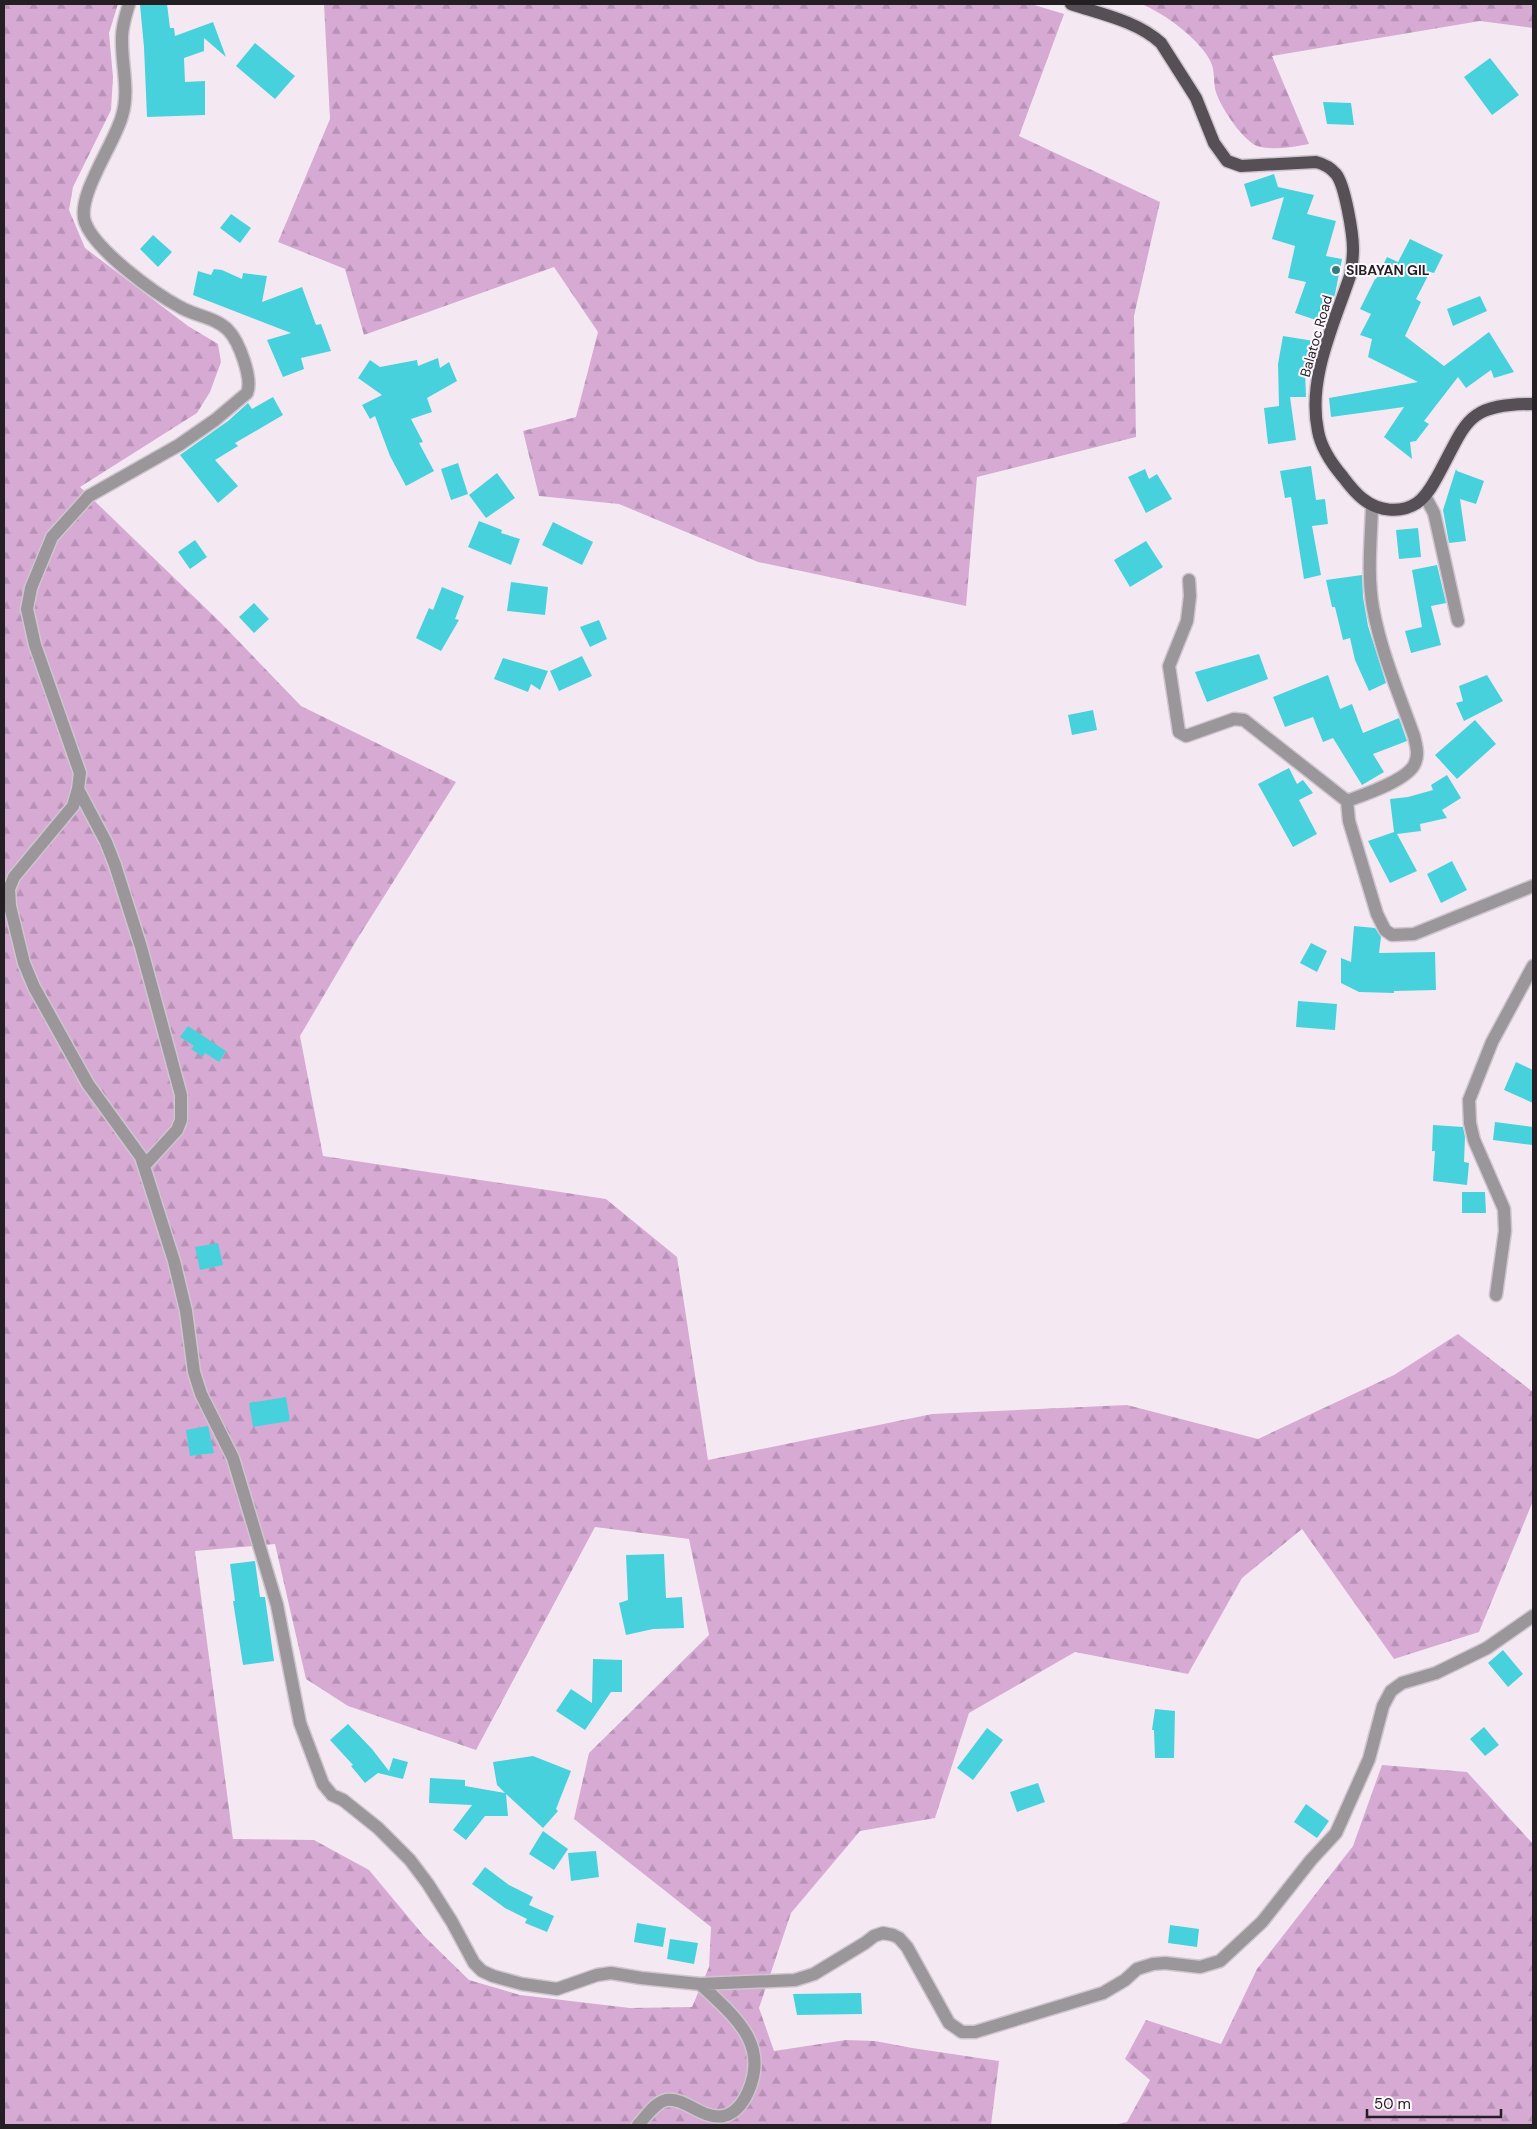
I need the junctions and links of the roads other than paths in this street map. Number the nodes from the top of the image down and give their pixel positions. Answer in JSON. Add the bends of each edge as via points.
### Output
{"nodes":[{"id":1,"x":129,"y":4,"type":"edge"},
{"id":2,"x":1072,"y":4,"type":"edge"},
{"id":3,"x":1533,"y":404,"type":"edge"},
{"id":4,"x":1425,"y":496,"type":"junction"},
{"id":5,"x":1372,"y":506,"type":"junction"},
{"id":6,"x":1189,"y":580,"type":"dead end"},
{"id":7,"x":1458,"y":622,"type":"dead end"},
{"id":8,"x":78,"y":789,"type":"junction"},
{"id":9,"x":1347,"y":802,"type":"junction"},
{"id":10,"x":1533,"y":886,"type":"edge"},
{"id":11,"x":1533,"y":966,"type":"edge"},
{"id":12,"x":144,"y":1166,"type":"junction"},
{"id":13,"x":1496,"y":1295,"type":"dead end"},
{"id":14,"x":1533,"y":1616,"type":"edge"},
{"id":15,"x":700,"y":1984,"type":"junction"},
{"id":16,"x":638,"y":2125,"type":"edge"}],
"edges":[{"from":1,"to":8,"type":"street","via":[[122,36],[126,96],[122,117],[84,202],[85,222],[99,245],[149,288],[181,308],[228,330],[236,341],[249,387],[247,393],[215,420],[89,496],[52,536],[31,588],[27,609],[35,646],[80,773]]},
{"from":2,"to":5,"type":"main road","name":"Balatoc Road","via":[[1128,23],[1160,42],[1196,98],[1214,143],[1227,161],[1241,166],[1316,162],[1336,174],[1351,229],[1352,265],[1321,365],[1317,388],[1318,432],[1334,466],[1356,494]]},
{"from":3,"to":4,"type":"main road","via":[[1508,404],[1489,408],[1475,416],[1454,443]]},
{"from":4,"to":5,"type":"main road","via":[[1405,509]]},
{"from":4,"to":7,"type":"street","via":[[1434,513]]},
{"from":5,"to":9,"type":"street","via":[[1370,579],[1373,609],[1418,751],[1416,762],[1407,773]]},
{"from":6,"to":9,"type":"street","via":[[1187,620],[1169,666],[1179,732],[1186,736],[1234,719],[1244,720]]},
{"from":8,"to":12,"type":"street","via":[[115,865],[181,1095],[181,1120],[177,1130]]},
{"from":8,"to":12,"type":"street","via":[[73,806],[14,877],[10,906],[24,963],[43,1003],[88,1084],[136,1147]]},
{"from":9,"to":10,"type":"street","via":[[1349,821],[1377,914],[1385,930],[1392,935],[1414,934]]},
{"from":11,"to":13,"type":"street","via":[[1492,1042],[1469,1100],[1474,1140],[1504,1209],[1505,1232]]},
{"from":12,"to":15,"type":"street","via":[[186,1311],[194,1372],[201,1394],[233,1458],[277,1605],[300,1723],[323,1784],[332,1795],[378,1828],[410,1860],[482,1971],[522,1984],[557,1989],[611,1973]]},
{"from":14,"to":15,"type":"street","via":[[1487,1648],[1436,1673],[1402,1683],[1391,1691],[1383,1706],[1369,1759],[1336,1833],[1262,1922],[1220,1961],[1200,1966],[1153,1964],[1137,1969],[1103,1993],[974,2032],[962,2032],[949,2023],[907,1947],[899,1938],[883,1933],[814,1974],[795,1980]]},
{"from":15,"to":16,"type":"street","via":[[742,2026],[753,2046],[756,2061],[747,2095],[739,2108],[724,2116],[705,2115],[668,2100],[655,2107]]}]}
